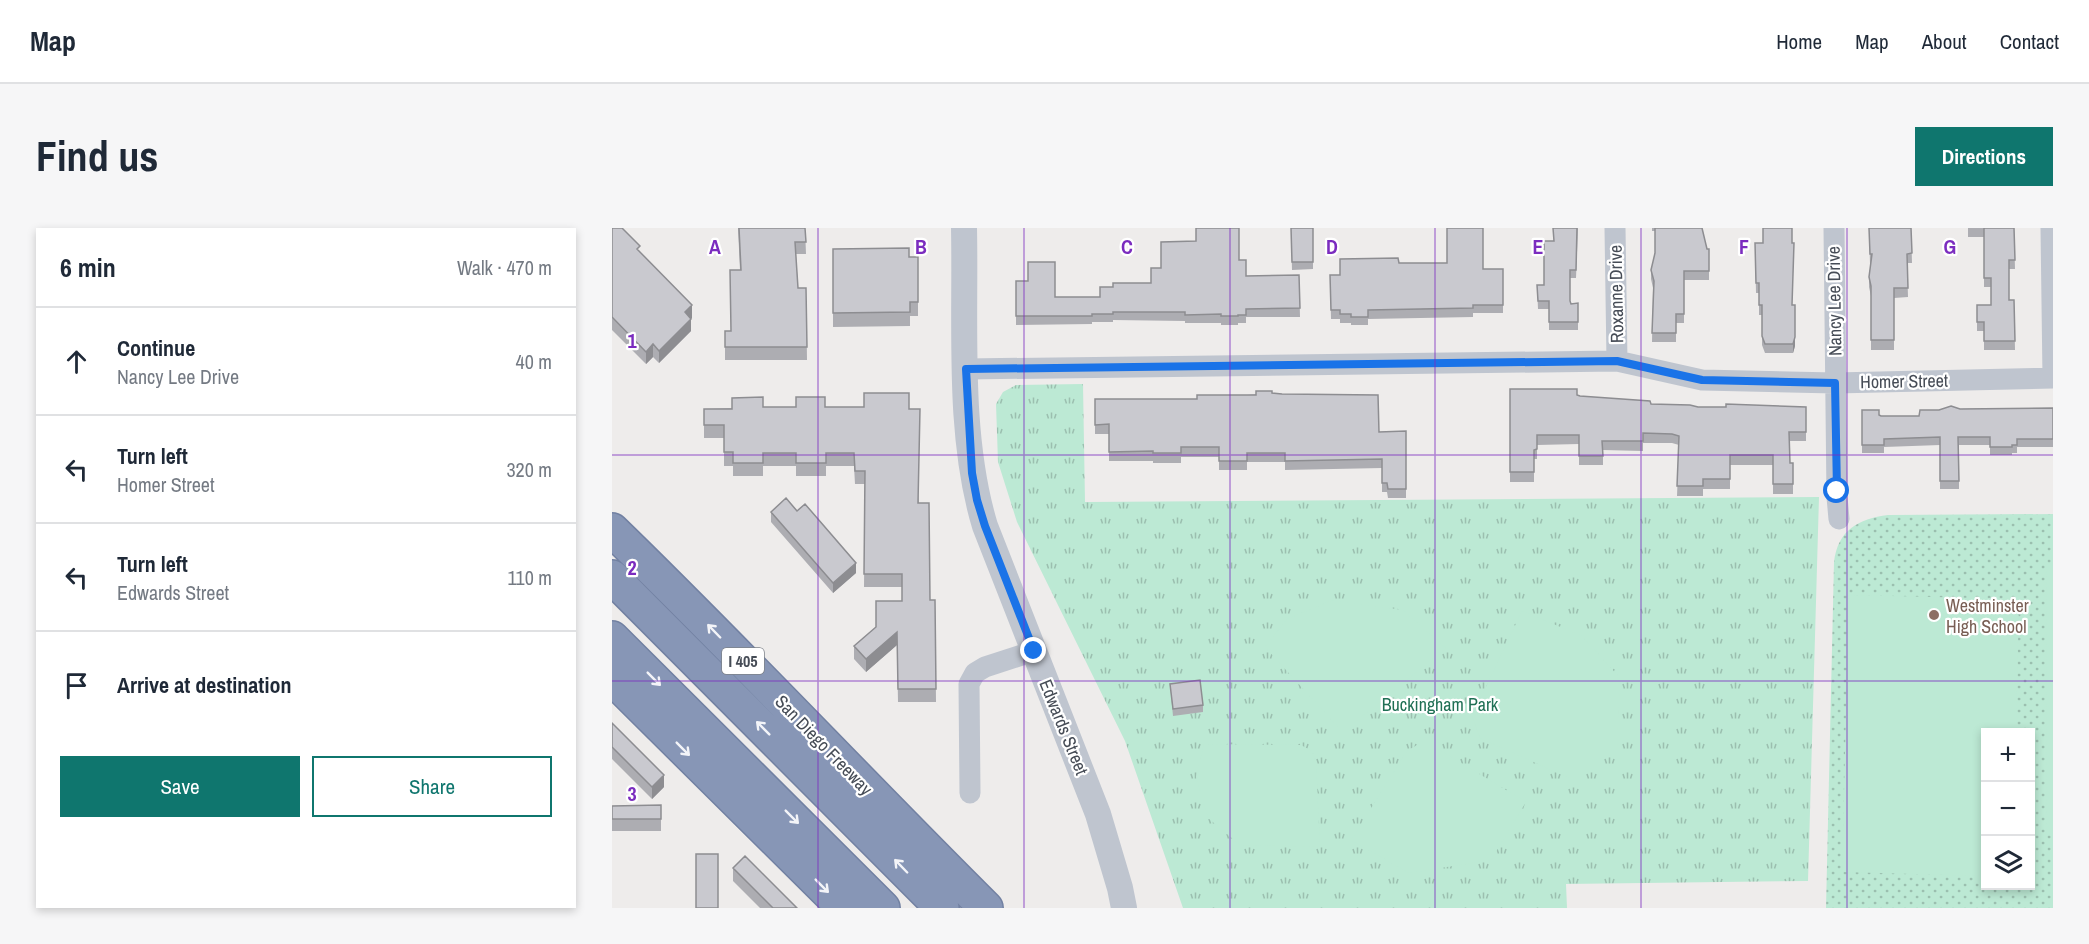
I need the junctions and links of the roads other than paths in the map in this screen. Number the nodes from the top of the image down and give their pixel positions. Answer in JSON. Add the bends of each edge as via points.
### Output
{"nodes":[{"id":1,"x":964,"y":228,"type":"edge"},
{"id":2,"x":1615,"y":228,"type":"edge"},
{"id":3,"x":1834,"y":228,"type":"edge"},
{"id":4,"x":2051,"y":228,"type":"edge"},
{"id":5,"x":1617,"y":361,"type":"junction"},
{"id":6,"x":966,"y":369,"type":"junction"},
{"id":7,"x":2053,"y":378,"type":"edge"},
{"id":8,"x":1835,"y":383,"type":"junction"},
{"id":9,"x":1839,"y":519,"type":"dead end"},
{"id":10,"x":612,"y":530,"type":"edge"},
{"id":11,"x":612,"y":577,"type":"edge"},
{"id":12,"x":612,"y":638,"type":"edge"},
{"id":13,"x":1034,"y":651,"type":"junction"},
{"id":14,"x":612,"y":678,"type":"edge"},
{"id":15,"x":970,"y":793,"type":"dead end"},
{"id":16,"x":844,"y":908,"type":"edge"},
{"id":17,"x":883,"y":908,"type":"edge"},
{"id":18,"x":942,"y":908,"type":"edge"},
{"id":19,"x":986,"y":908,"type":"edge"},
{"id":20,"x":1124,"y":908,"type":"edge"}],
"edges":[{"from":1,"to":6,"type":"street","name":"Edwards Street"},
{"from":2,"to":5,"type":"street","name":"Roxanne Drive"},
{"from":3,"to":8,"type":"street","name":"Nancy Lee Drive"},
{"from":4,"to":7,"type":"street"},
{"from":5,"to":6,"type":"street","name":"Homer Street"},
{"from":5,"to":8,"type":"street","name":"Homer Street","via":[[1702,380]]},
{"from":6,"to":13,"type":"street","name":"Edwards Street","via":[[977,500]]},
{"from":7,"to":8,"type":"street","name":"Homer Street"},
{"from":8,"to":9,"type":"street","name":"Nancy Lee Drive"},
{"from":19,"to":10,"type":"highway","name":"San Diego Freeway","number":"I 405","one_way":true},
{"from":18,"to":11,"type":"highway","one_way":true},
{"from":12,"to":17,"type":"highway","one_way":true},
{"from":13,"to":15,"type":"street","via":[[985,667],[975,673],[969,684]]},
{"from":13,"to":20,"type":"street","name":"Edwards Street","via":[[1098,814]]},
{"from":14,"to":16,"type":"highway","one_way":true}]}
